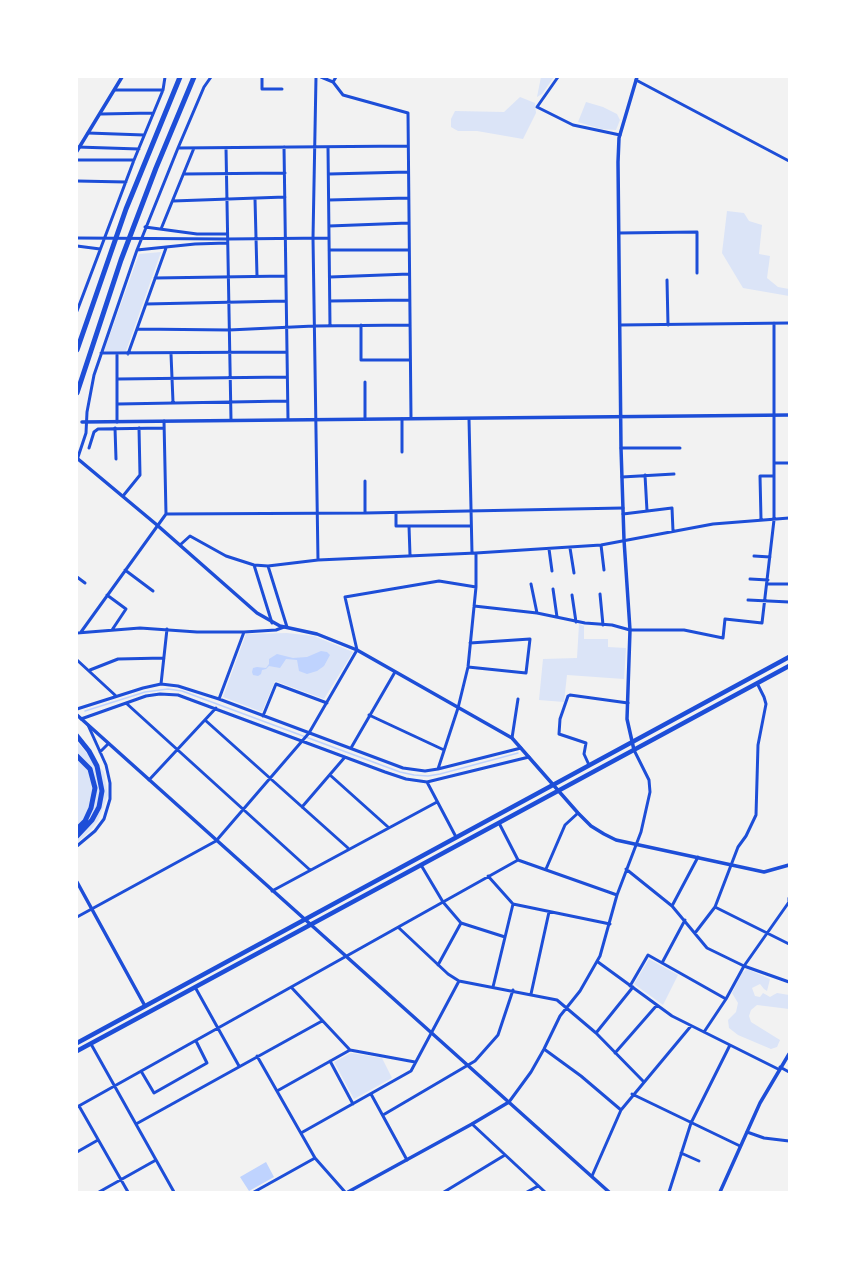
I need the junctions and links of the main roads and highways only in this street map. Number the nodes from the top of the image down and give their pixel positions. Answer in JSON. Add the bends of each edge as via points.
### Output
{"nodes":[{"id":1,"x":180,"y":77,"type":"edge"},
{"id":2,"x":194,"y":77,"type":"edge"},
{"id":3,"x":77,"y":350,"type":"edge"},
{"id":4,"x":77,"y":393,"type":"edge"},
{"id":5,"x":789,"y":657,"type":"edge"},
{"id":6,"x":789,"y":666,"type":"edge"},
{"id":7,"x":77,"y":736,"type":"edge"},
{"id":8,"x":77,"y":756,"type":"edge"},
{"id":9,"x":77,"y":829,"type":"edge"},
{"id":10,"x":77,"y":836,"type":"edge"},
{"id":11,"x":77,"y":1042,"type":"edge"},
{"id":12,"x":77,"y":1051,"type":"edge"}],
"edges":[{"from":1,"to":3,"type":"highway","via":[[126,209]]},
{"from":2,"to":4,"type":"highway","via":[[123,253]]},
{"from":5,"to":11,"type":"highway"},
{"from":6,"to":12,"type":"highway"},
{"from":7,"to":10,"type":"highway","via":[[97,766],[102,791],[99,807],[92,820]]},
{"from":8,"to":9,"type":"highway","via":[[90,769],[95,788],[92,808]]}]}
